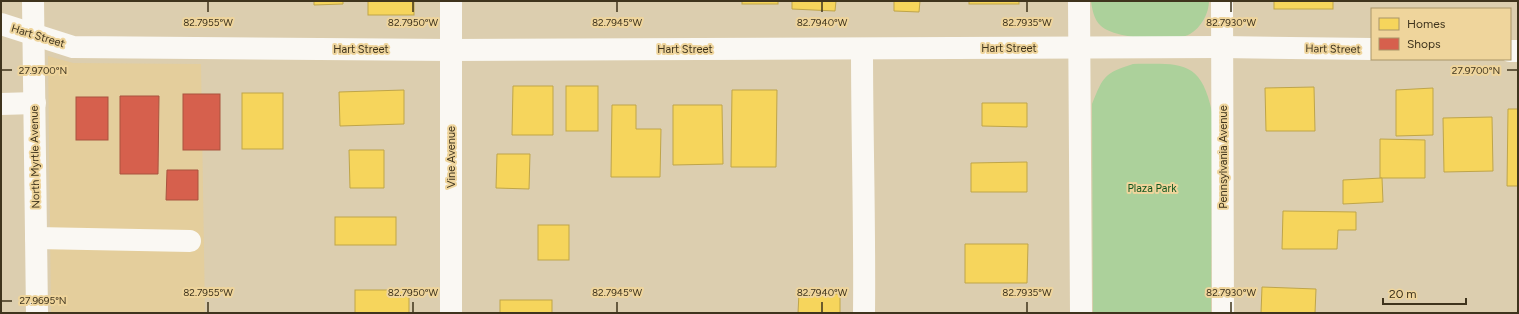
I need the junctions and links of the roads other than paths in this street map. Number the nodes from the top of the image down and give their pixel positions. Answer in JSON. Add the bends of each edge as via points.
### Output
{"nodes":[{"id":1,"x":33,"y":1,"type":"edge"},
{"id":2,"x":451,"y":1,"type":"edge"},
{"id":3,"x":1079,"y":1,"type":"edge"},
{"id":4,"x":1222,"y":1,"type":"edge"},
{"id":5,"x":1,"y":24,"type":"edge"},
{"id":6,"x":34,"y":34,"type":"junction"},
{"id":7,"x":1222,"y":47,"type":"junction"},
{"id":8,"x":1079,"y":48,"type":"junction"},
{"id":9,"x":862,"y":49,"type":"junction"},
{"id":10,"x":1371,"y":49,"type":"edge"},
{"id":11,"x":451,"y":50,"type":"junction"},
{"id":12,"x":34,"y":103,"type":"junction"},
{"id":13,"x":1,"y":104,"type":"edge"},
{"id":14,"x":36,"y":238,"type":"junction"},
{"id":15,"x":190,"y":240,"type":"dead end"},
{"id":16,"x":37,"y":313,"type":"edge"},
{"id":17,"x":451,"y":313,"type":"edge"},
{"id":18,"x":864,"y":313,"type":"edge"},
{"id":19,"x":1081,"y":313,"type":"edge"},
{"id":20,"x":1223,"y":313,"type":"edge"}],
"edges":[{"from":1,"to":6,"type":"street","name":"North Myrtle Avenue"},
{"from":2,"to":11,"type":"street","name":"Vine Avenue"},
{"from":3,"to":8,"type":"street"},
{"from":4,"to":7,"type":"street","name":"Pennsylvania Avenue"},
{"from":5,"to":6,"type":"street","name":"Hart Street"},
{"from":6,"to":11,"type":"street","name":"Hart Street","via":[[73,47]]},
{"from":6,"to":12,"type":"street","name":"North Myrtle Avenue"},
{"from":7,"to":8,"type":"street","name":"Hart Street"},
{"from":7,"to":10,"type":"street","name":"Hart Street"},
{"from":7,"to":20,"type":"street","name":"Pennsylvania Avenue"},
{"from":8,"to":9,"type":"street","name":"Hart Street"},
{"from":8,"to":19,"type":"street"},
{"from":9,"to":11,"type":"street","name":"Hart Street"},
{"from":9,"to":18,"type":"street"},
{"from":11,"to":17,"type":"street","name":"Vine Avenue"},
{"from":12,"to":13,"type":"street"},
{"from":12,"to":14,"type":"street","name":"North Myrtle Avenue"},
{"from":14,"to":15,"type":"street"},
{"from":14,"to":16,"type":"street","name":"North Myrtle Avenue"}]}
